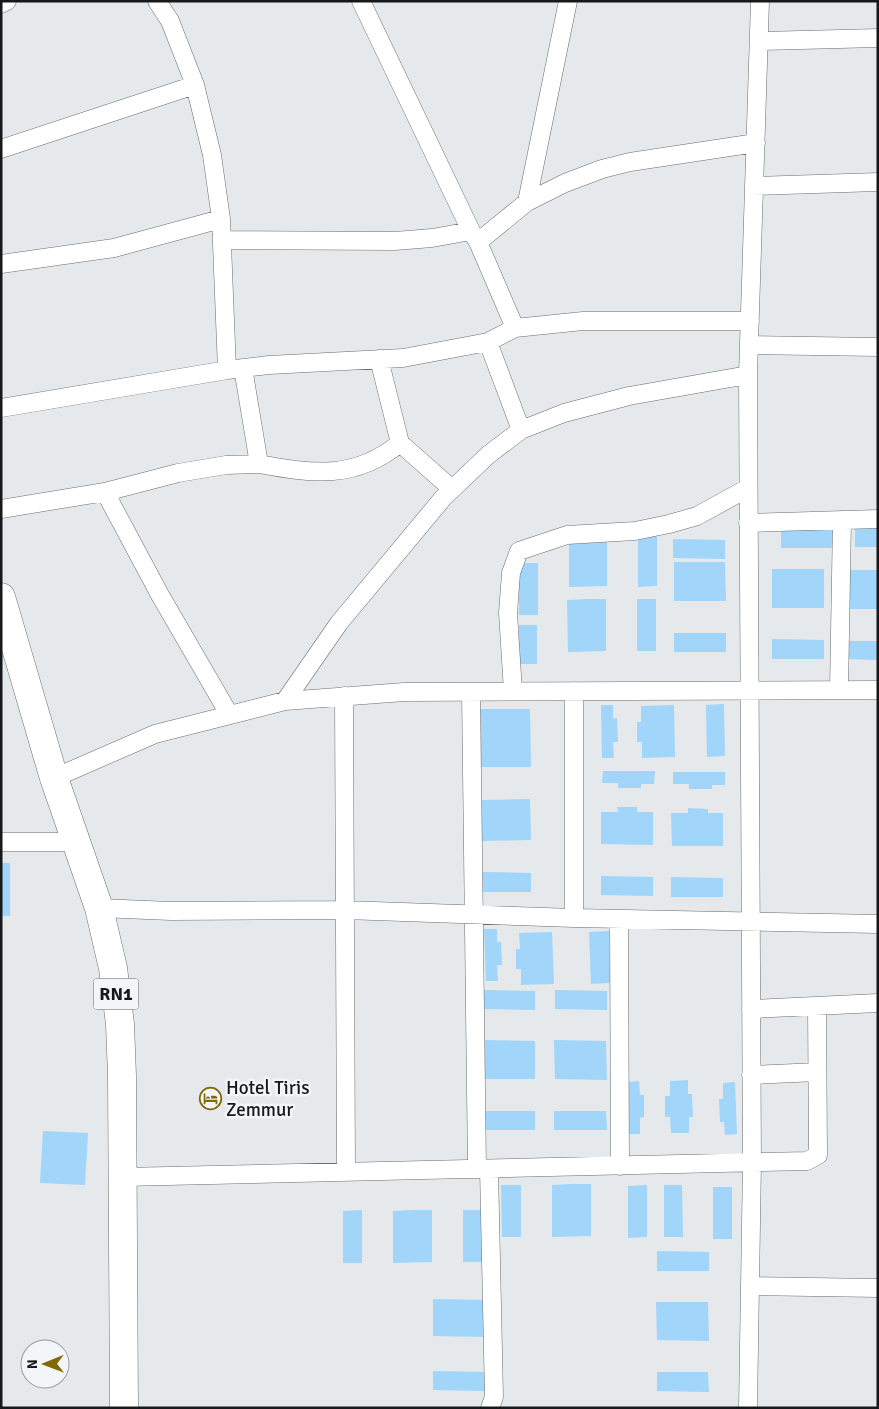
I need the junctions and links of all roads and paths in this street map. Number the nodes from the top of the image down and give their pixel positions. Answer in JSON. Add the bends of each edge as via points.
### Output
{"nodes":[{"id":1,"x":7,"y":1,"type":"edge"},
{"id":2,"x":157,"y":1,"type":"edge"},
{"id":3,"x":568,"y":1,"type":"edge"},
{"id":4,"x":760,"y":1,"type":"edge"},
{"id":5,"x":368,"y":3,"type":"edge"},
{"id":6,"x":1,"y":4,"type":"edge"},
{"id":7,"x":878,"y":38,"type":"edge"},
{"id":8,"x":759,"y":41,"type":"junction"},
{"id":9,"x":195,"y":85,"type":"junction"},
{"id":10,"x":756,"y":143,"type":"junction"},
{"id":11,"x":1,"y":149,"type":"edge"},
{"id":12,"x":878,"y":182,"type":"edge"},
{"id":13,"x":754,"y":186,"type":"junction"},
{"id":14,"x":527,"y":202,"type":"junction"},
{"id":15,"x":221,"y":219,"type":"junction"},
{"id":16,"x":475,"y":236,"type":"junction"},
{"id":17,"x":222,"y":240,"type":"junction"},
{"id":18,"x":1,"y":264,"type":"edge"},
{"id":19,"x":750,"y":321,"type":"junction"},
{"id":20,"x":515,"y":328,"type":"junction"},
{"id":21,"x":488,"y":342,"type":"junction"},
{"id":22,"x":750,"y":345,"type":"junction"},
{"id":23,"x":878,"y":347,"type":"edge"},
{"id":24,"x":380,"y":359,"type":"junction"},
{"id":25,"x":235,"y":369,"type":"junction"},
{"id":26,"x":748,"y":375,"type":"junction"},
{"id":27,"x":1,"y":408,"type":"edge"},
{"id":28,"x":521,"y":430,"type":"junction"},
{"id":29,"x":400,"y":443,"type":"junction"},
{"id":30,"x":259,"y":464,"type":"junction"},
{"id":31,"x":748,"y":488,"type":"junction"},
{"id":32,"x":452,"y":489,"type":"junction"},
{"id":33,"x":105,"y":492,"type":"junction"},
{"id":34,"x":1,"y":509,"type":"edge"},
{"id":35,"x":878,"y":519,"type":"edge"},
{"id":36,"x":842,"y":520,"type":"junction"},
{"id":37,"x":748,"y":523,"type":"junction"},
{"id":38,"x":3,"y":610,"type":"edge"},
{"id":39,"x":749,"y":689,"type":"junction"},
{"id":40,"x":839,"y":690,"type":"junction"},
{"id":41,"x":878,"y":690,"type":"edge"},
{"id":42,"x":513,"y":691,"type":"junction"},
{"id":43,"x":574,"y":691,"type":"junction"},
{"id":44,"x":471,"y":692,"type":"junction"},
{"id":45,"x":344,"y":696,"type":"junction"},
{"id":46,"x":285,"y":701,"type":"junction"},
{"id":47,"x":229,"y":714,"type":"junction"},
{"id":48,"x":54,"y":778,"type":"junction"},
{"id":49,"x":1,"y":842,"type":"edge"},
{"id":50,"x":77,"y":842,"type":"junction"},
{"id":51,"x":99,"y":908,"type":"junction"},
{"id":52,"x":345,"y":910,"type":"junction"},
{"id":53,"x":474,"y":916,"type":"junction"},
{"id":54,"x":574,"y":918,"type":"junction"},
{"id":55,"x":619,"y":919,"type":"junction"},
{"id":56,"x":750,"y":921,"type":"junction"},
{"id":57,"x":878,"y":924,"type":"edge"},
{"id":58,"x":878,"y":1004,"type":"edge"},
{"id":59,"x":817,"y":1006,"type":"junction"},
{"id":60,"x":750,"y":1009,"type":"junction"},
{"id":61,"x":817,"y":1072,"type":"junction"},
{"id":62,"x":751,"y":1075,"type":"junction"},
{"id":63,"x":752,"y":1163,"type":"junction"},
{"id":64,"x":620,"y":1166,"type":"junction"},
{"id":65,"x":483,"y":1169,"type":"junction"},
{"id":66,"x":346,"y":1172,"type":"junction"},
{"id":67,"x":123,"y":1177,"type":"junction"},
{"id":68,"x":750,"y":1286,"type":"junction"},
{"id":69,"x":878,"y":1288,"type":"edge"},
{"id":70,"x":124,"y":1408,"type":"edge"},
{"id":71,"x":490,"y":1408,"type":"edge"},
{"id":72,"x":748,"y":1408,"type":"edge"}],
"edges":[{"from":1,"to":6,"type":"street"},
{"from":2,"to":9,"type":"street","via":[[170,21]]},
{"from":3,"to":14,"type":"street"},
{"from":4,"to":8,"type":"street"},
{"from":5,"to":16,"type":"street"},
{"from":7,"to":8,"type":"street"},
{"from":8,"to":10,"type":"street"},
{"from":9,"to":11,"type":"street"},
{"from":9,"to":15,"type":"street","via":[[212,155]]},
{"from":10,"to":13,"type":"street"},
{"from":10,"to":14,"type":"street","via":[[602,169]]},
{"from":12,"to":13,"type":"street"},
{"from":13,"to":19,"type":"street"},
{"from":14,"to":16,"type":"street"},
{"from":15,"to":17,"type":"street"},
{"from":15,"to":18,"type":"street","via":[[114,248]]},
{"from":16,"to":17,"type":"street","via":[[396,241]]},
{"from":16,"to":20,"type":"street"},
{"from":17,"to":25,"type":"street"},
{"from":19,"to":20,"type":"street","via":[[583,322]]},
{"from":19,"to":22,"type":"street"},
{"from":20,"to":21,"type":"street"},
{"from":21,"to":24,"type":"street"},
{"from":21,"to":28,"type":"street"},
{"from":22,"to":23,"type":"street"},
{"from":22,"to":26,"type":"street"},
{"from":24,"to":25,"type":"street"},
{"from":24,"to":29,"type":"street"},
{"from":25,"to":27,"type":"street"},
{"from":25,"to":30,"type":"street"},
{"from":26,"to":28,"type":"street","via":[[629,396],[564,413]]},
{"from":26,"to":31,"type":"street"},
{"from":28,"to":32,"type":"street"},
{"from":29,"to":30,"type":"street","via":[[371,462],[346,470],[301,472]]},
{"from":29,"to":32,"type":"street"},
{"from":30,"to":33,"type":"street","via":[[226,465],[178,473]]},
{"from":31,"to":37,"type":"street"},
{"from":31,"to":42,"type":"street","via":[[697,516],[669,524],[635,530],[567,534],[519,552],[511,573],[508,613]]},
{"from":32,"to":46,"type":"street","via":[[340,623]]},
{"from":33,"to":34,"type":"street"},
{"from":33,"to":47,"type":"street"},
{"from":35,"to":36,"type":"street"},
{"from":36,"to":37,"type":"street"},
{"from":36,"to":40,"type":"street"},
{"from":37,"to":39,"type":"street"},
{"from":38,"to":48,"type":"highway","number":"RN1"},
{"from":39,"to":40,"type":"street"},
{"from":39,"to":43,"type":"street"},
{"from":39,"to":56,"type":"street"},
{"from":40,"to":41,"type":"street"},
{"from":42,"to":43,"type":"street"},
{"from":42,"to":44,"type":"street"},
{"from":43,"to":54,"type":"street"},
{"from":44,"to":45,"type":"street"},
{"from":44,"to":53,"type":"street"},
{"from":45,"to":46,"type":"street"},
{"from":45,"to":52,"type":"street"},
{"from":46,"to":47,"type":"street"},
{"from":47,"to":48,"type":"street","via":[[155,734]]},
{"from":48,"to":50,"type":"highway","number":"RN1"},
{"from":49,"to":50,"type":"street"},
{"from":50,"to":51,"type":"highway","number":"RN1"},
{"from":51,"to":52,"type":"street"},
{"from":51,"to":67,"type":"highway","number":"RN1","via":[[113,968],[120,1024]]},
{"from":52,"to":53,"type":"street"},
{"from":52,"to":66,"type":"street"},
{"from":53,"to":54,"type":"street"},
{"from":53,"to":65,"type":"street"},
{"from":54,"to":55,"type":"street"},
{"from":55,"to":56,"type":"street"},
{"from":55,"to":64,"type":"street"},
{"from":56,"to":57,"type":"street"},
{"from":56,"to":60,"type":"street"},
{"from":58,"to":59,"type":"street"},
{"from":59,"to":60,"type":"street"},
{"from":59,"to":61,"type":"street"},
{"from":60,"to":62,"type":"street"},
{"from":61,"to":62,"type":"street"},
{"from":61,"to":63,"type":"street","via":[[818,1155],[807,1161]]},
{"from":62,"to":63,"type":"street"},
{"from":63,"to":64,"type":"street"},
{"from":63,"to":68,"type":"street"},
{"from":64,"to":65,"type":"street"},
{"from":65,"to":66,"type":"street"},
{"from":65,"to":71,"type":"street","via":[[494,1397]]},
{"from":66,"to":67,"type":"street"},
{"from":67,"to":70,"type":"highway","number":"RN1"},
{"from":68,"to":69,"type":"street"},
{"from":68,"to":72,"type":"street"}]}
